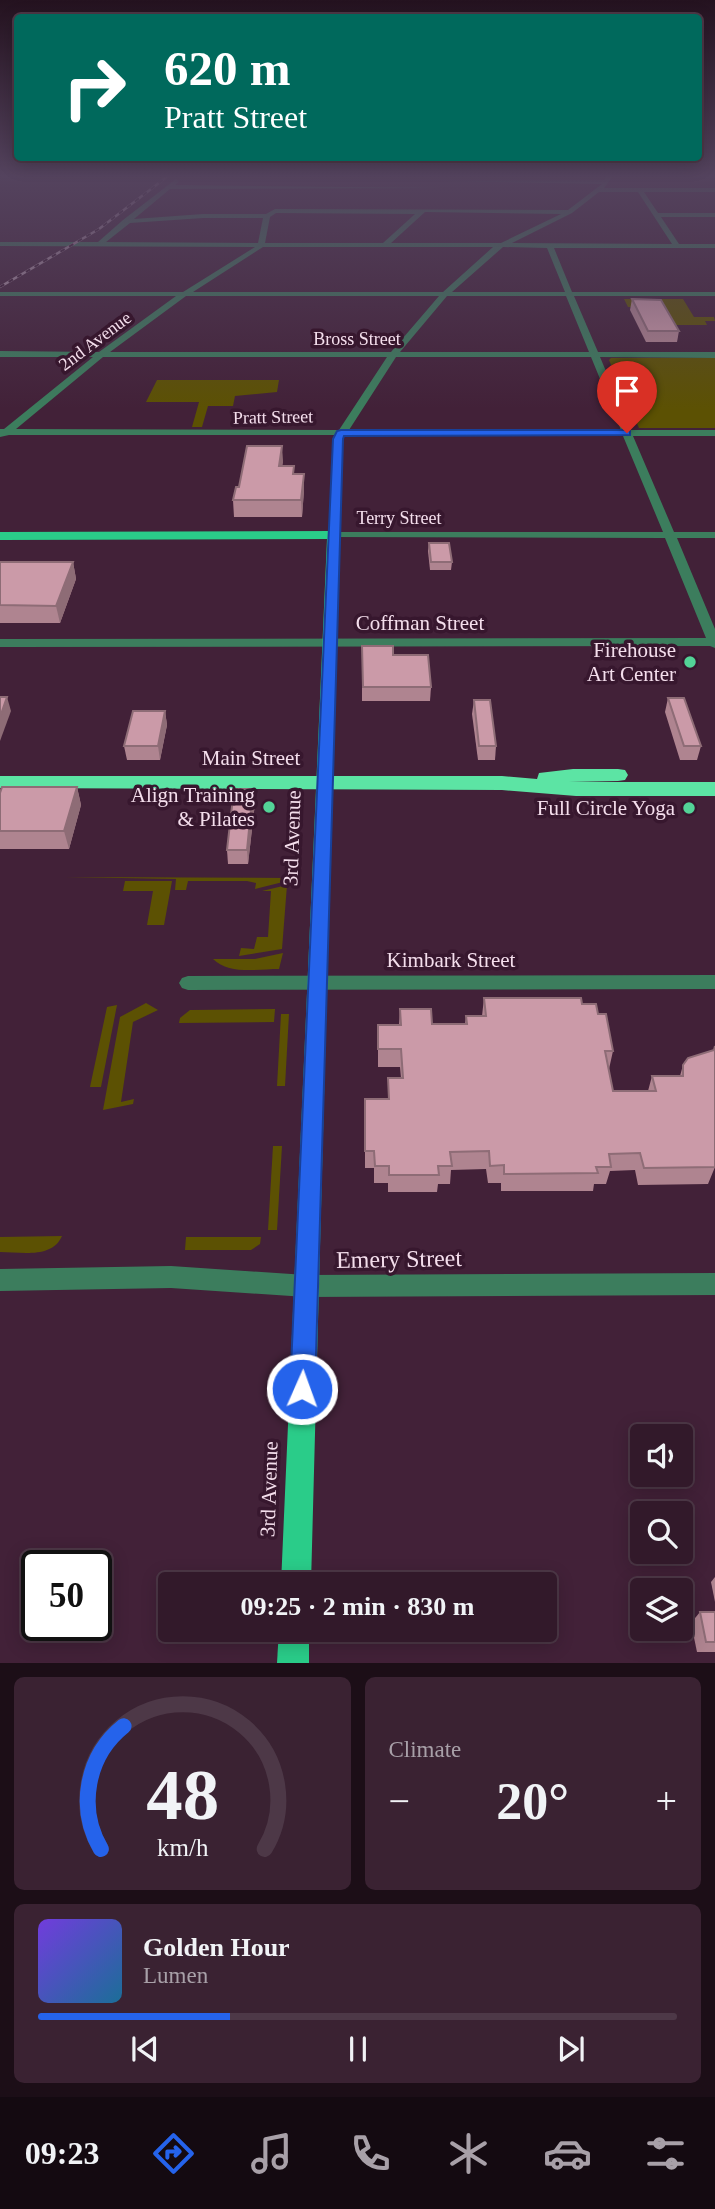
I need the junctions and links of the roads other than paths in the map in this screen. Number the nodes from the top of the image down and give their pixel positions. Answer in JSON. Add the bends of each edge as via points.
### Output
{"nodes":[{"id":1,"x":248,"y":254,"type":"edge"},
{"id":2,"x":492,"y":254,"type":"edge"},
{"id":3,"x":553,"y":254,"type":"edge"},
{"id":4,"x":0,"y":293,"type":"edge"},
{"id":5,"x":186,"y":293,"type":"junction"},
{"id":6,"x":446,"y":293,"type":"junction"},
{"id":7,"x":570,"y":294,"type":"junction"},
{"id":8,"x":715,"y":294,"type":"edge"},
{"id":9,"x":0,"y":354,"type":"edge"},
{"id":10,"x":393,"y":354,"type":"junction"},
{"id":11,"x":100,"y":355,"type":"junction"},
{"id":12,"x":595,"y":355,"type":"junction"},
{"id":13,"x":715,"y":355,"type":"edge"},
{"id":14,"x":341,"y":433,"type":"junction"},
{"id":15,"x":627,"y":433,"type":"junction"},
{"id":16,"x":715,"y":433,"type":"edge"},
{"id":17,"x":2,"y":435,"type":"edge"},
{"id":18,"x":333,"y":535,"type":"junction"},
{"id":19,"x":669,"y":535,"type":"junction"},
{"id":20,"x":715,"y":535,"type":"edge"},
{"id":21,"x":0,"y":536,"type":"edge"},
{"id":22,"x":0,"y":643,"type":"edge"},
{"id":23,"x":330,"y":643,"type":"junction"},
{"id":24,"x":715,"y":643,"type":"edge"},
{"id":25,"x":715,"y":775,"type":"edge"},
{"id":26,"x":0,"y":782,"type":"edge"},
{"id":27,"x":324,"y":783,"type":"junction"},
{"id":28,"x":502,"y":783,"type":"junction"},
{"id":29,"x":715,"y":789,"type":"edge"},
{"id":30,"x":715,"y":982,"type":"edge"},
{"id":31,"x":188,"y":983,"type":"dead end"},
{"id":32,"x":317,"y":983,"type":"junction"},
{"id":33,"x":0,"y":1280,"type":"edge"},
{"id":34,"x":715,"y":1284,"type":"edge"},
{"id":35,"x":306,"y":1286,"type":"junction"},
{"id":36,"x":296,"y":1572,"type":"edge"},
{"id":37,"x":294,"y":1642,"type":"edge"},
{"id":38,"x":293,"y":1663,"type":"edge"}],
"edges":[{"from":1,"to":5,"type":"street","name":"2nd Avenue"},
{"from":2,"to":6,"type":"street","name":"3rd Avenue"},
{"from":3,"to":7,"type":"street"},
{"from":4,"to":5,"type":"street"},
{"from":5,"to":6,"type":"street"},
{"from":5,"to":11,"type":"street","name":"2nd Avenue"},
{"from":6,"to":7,"type":"street"},
{"from":6,"to":10,"type":"street","name":"3rd Avenue"},
{"from":7,"to":8,"type":"street"},
{"from":7,"to":12,"type":"street"},
{"from":9,"to":11,"type":"street","name":"Bross Street"},
{"from":10,"to":11,"type":"street","name":"Bross Street"},
{"from":10,"to":12,"type":"street","name":"Bross Street"},
{"from":10,"to":14,"type":"street","name":"3rd Avenue"},
{"from":11,"to":17,"type":"street","name":"2nd Avenue"},
{"from":12,"to":13,"type":"street","name":"Bross Street"},
{"from":12,"to":15,"type":"street"},
{"from":14,"to":15,"type":"street","name":"Pratt Street"},
{"from":14,"to":17,"type":"street","name":"Pratt Street"},
{"from":14,"to":18,"type":"street","name":"3rd Avenue"},
{"from":15,"to":16,"type":"street","name":"Pratt Street"},
{"from":15,"to":19,"type":"street"},
{"from":18,"to":19,"type":"street","name":"Terry Street"},
{"from":18,"to":21,"type":"main road","name":"Terry Street"},
{"from":18,"to":23,"type":"main road","name":"3rd Avenue"},
{"from":19,"to":20,"type":"street","name":"Terry Street"},
{"from":19,"to":24,"type":"street"},
{"from":22,"to":23,"type":"street","name":"Coffman Street"},
{"from":23,"to":24,"type":"street","name":"Coffman Street"},
{"from":23,"to":27,"type":"main road","name":"3rd Avenue"},
{"from":25,"to":28,"type":"highway","name":"Main Street","via":[[573,775]]},
{"from":26,"to":27,"type":"highway","name":"Main Street"},
{"from":27,"to":28,"type":"highway","name":"Main Street"},
{"from":27,"to":32,"type":"main road","name":"3rd Avenue"},
{"from":28,"to":29,"type":"highway","name":"Main Street","via":[[576,789]]},
{"from":30,"to":32,"type":"street","name":"Kimbark Street"},
{"from":31,"to":32,"type":"street","name":"Kimbark Street"},
{"from":32,"to":35,"type":"main road","name":"3rd Avenue"},
{"from":33,"to":35,"type":"street","name":"Emery Street","via":[[171,1277]]},
{"from":34,"to":35,"type":"street","name":"Emery Street"},
{"from":35,"to":36,"type":"main road","name":"3rd Avenue"},
{"from":37,"to":38,"type":"main road"}]}
